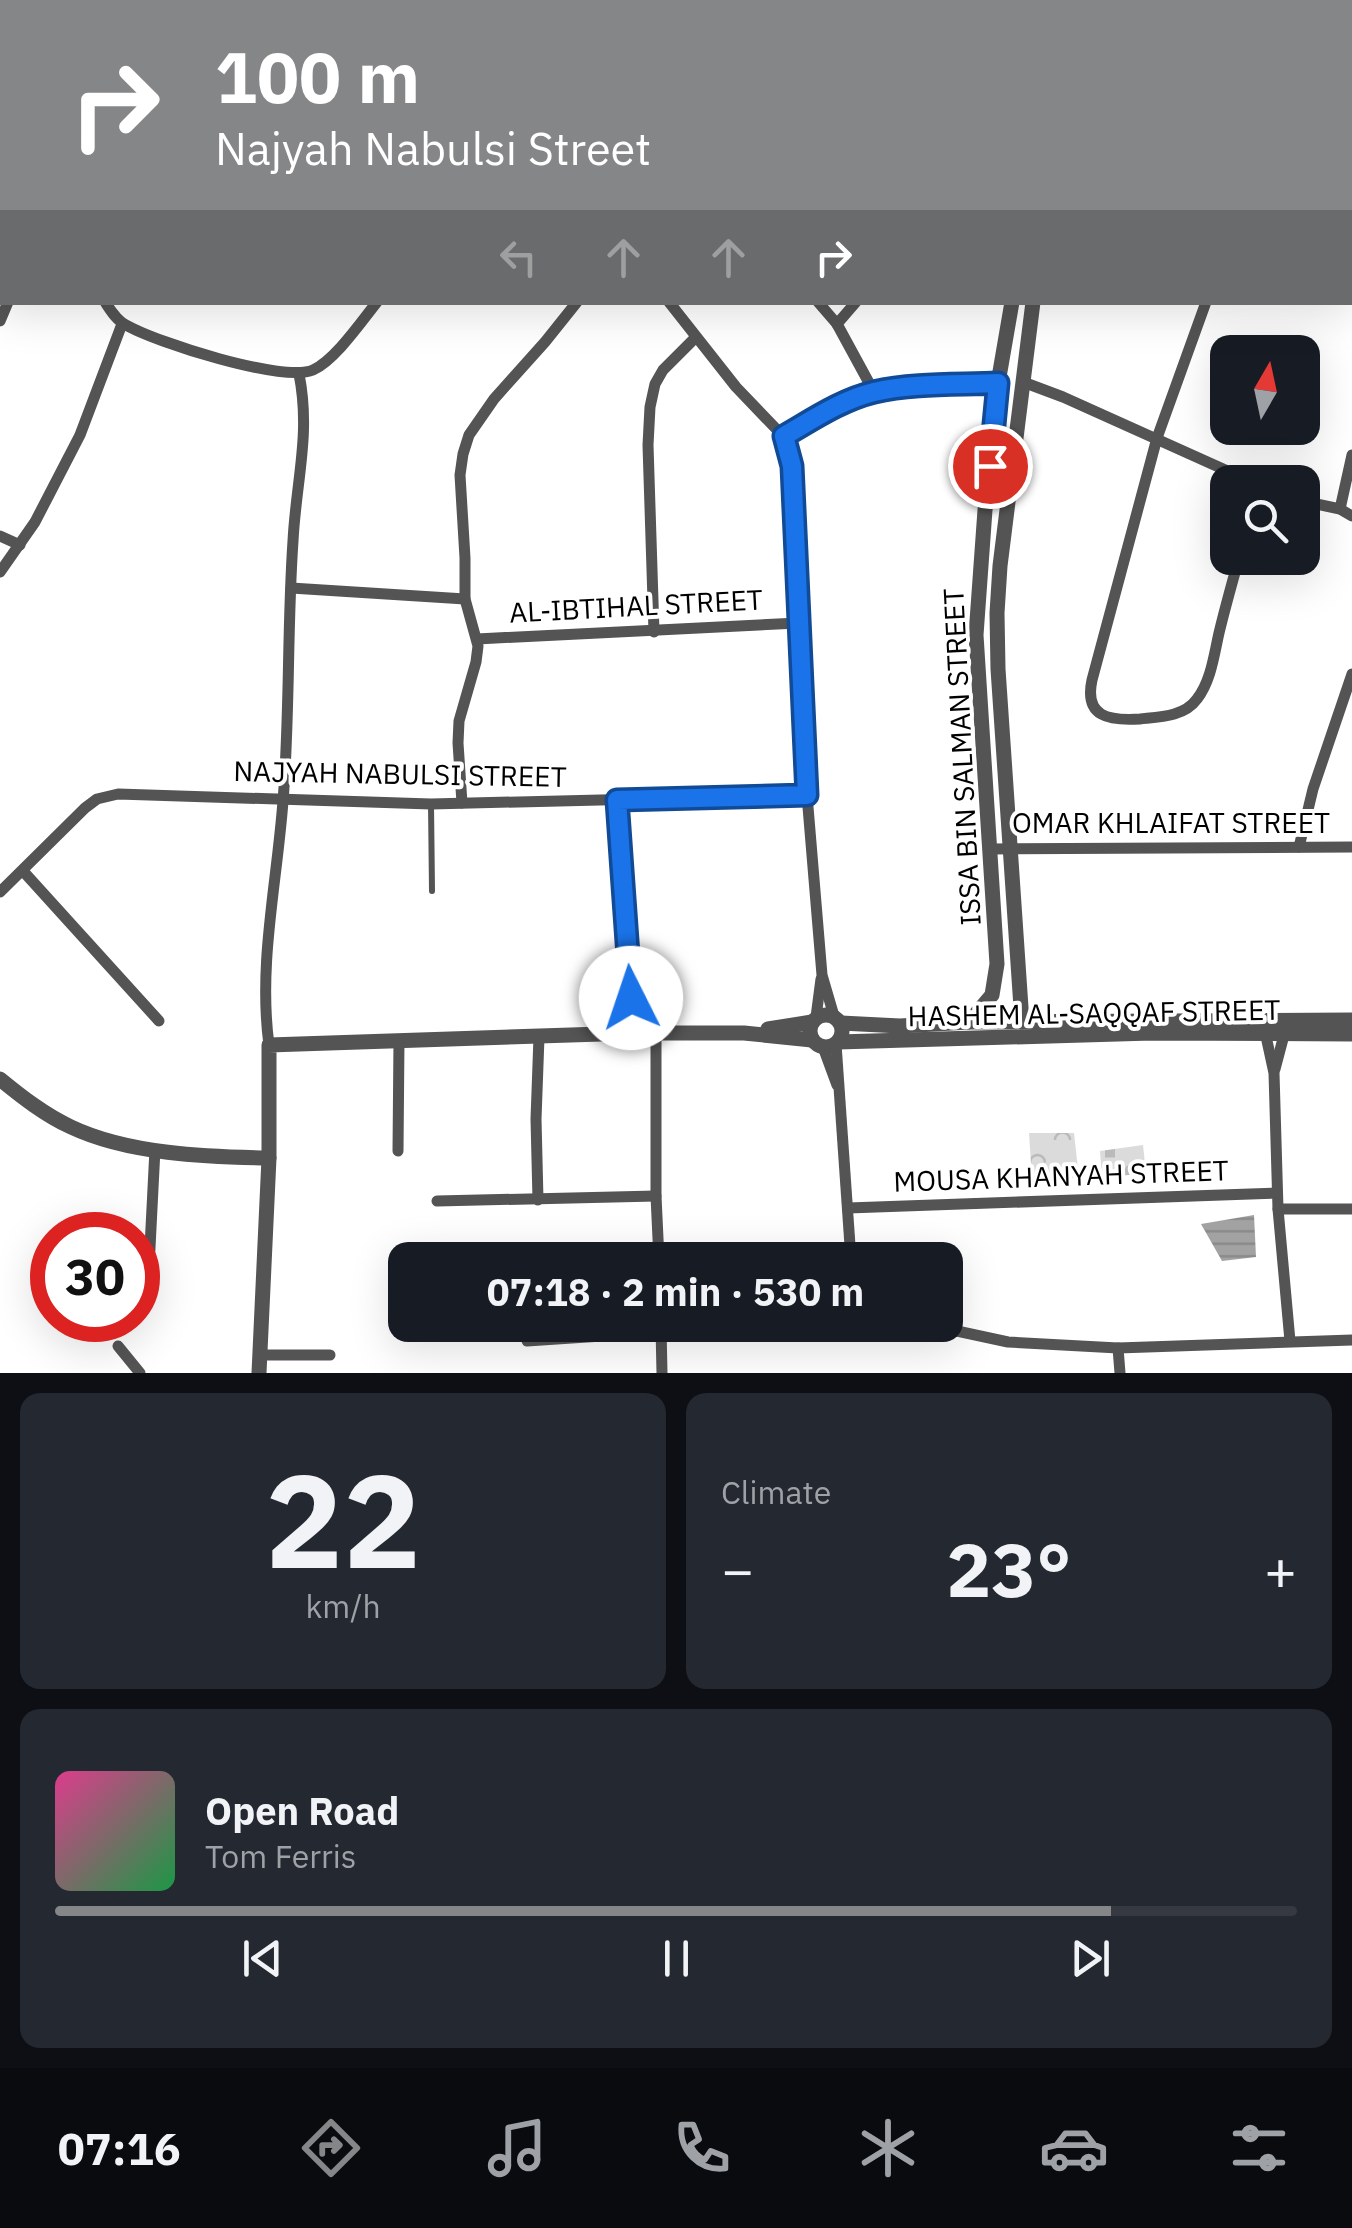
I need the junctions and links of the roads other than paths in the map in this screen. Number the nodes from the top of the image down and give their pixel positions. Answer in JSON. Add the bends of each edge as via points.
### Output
{"nodes":[{"id":1,"x":107,"y":305,"type":"edge"},
{"id":2,"x":374,"y":305,"type":"edge"},
{"id":3,"x":574,"y":305,"type":"edge"},
{"id":4,"x":671,"y":305,"type":"edge"},
{"id":5,"x":821,"y":305,"type":"edge"},
{"id":6,"x":854,"y":305,"type":"edge"},
{"id":7,"x":1011,"y":305,"type":"edge"},
{"id":8,"x":1033,"y":305,"type":"edge"},
{"id":9,"x":1205,"y":305,"type":"edge"},
{"id":10,"x":122,"y":324,"type":"junction"},
{"id":11,"x":838,"y":324,"type":"junction"},
{"id":12,"x":695,"y":338,"type":"junction"},
{"id":13,"x":299,"y":374,"type":"junction"},
{"id":14,"x":1023,"y":382,"type":"junction"},
{"id":15,"x":998,"y":383,"type":"junction"},
{"id":16,"x":874,"y":392,"type":"junction"},
{"id":17,"x":784,"y":436,"type":"junction"},
{"id":18,"x":1157,"y":438,"type":"junction"},
{"id":19,"x":1352,"y":455,"type":"edge"},
{"id":20,"x":1215,"y":465,"type":"edge"},
{"id":21,"x":1320,"y":505,"type":"edge"},
{"id":22,"x":1346,"y":512,"type":"edge"},
{"id":23,"x":0,"y":536,"type":"edge"},
{"id":24,"x":981,"y":543,"type":"junction"},
{"id":25,"x":20,"y":545,"type":"junction"},
{"id":26,"x":1002,"y":547,"type":"junction"},
{"id":27,"x":0,"y":572,"type":"edge"},
{"id":28,"x":1235,"y":575,"type":"edge"},
{"id":29,"x":291,"y":588,"type":"junction"},
{"id":30,"x":465,"y":599,"type":"junction"},
{"id":31,"x":798,"y":623,"type":"junction"},
{"id":32,"x":654,"y":632,"type":"junction"},
{"id":33,"x":476,"y":639,"type":"junction"},
{"id":34,"x":1352,"y":674,"type":"edge"},
{"id":35,"x":807,"y":795,"type":"junction"},
{"id":36,"x":283,"y":800,"type":"junction"},
{"id":37,"x":617,"y":800,"type":"junction"},
{"id":38,"x":462,"y":803,"type":"junction"},
{"id":39,"x":431,"y":804,"type":"junction"},
{"id":40,"x":1299,"y":847,"type":"junction"},
{"id":41,"x":1352,"y":847,"type":"edge"},
{"id":42,"x":1010,"y":848,"type":"junction"},
{"id":43,"x":991,"y":849,"type":"junction"},
{"id":44,"x":23,"y":871,"type":"junction"},
{"id":45,"x":432,"y":891,"type":"dead end"},
{"id":46,"x":0,"y":892,"type":"edge"},
{"id":47,"x":822,"y":975,"type":"junction"},
{"id":48,"x":814,"y":1019,"type":"junction"},
{"id":49,"x":838,"y":1020,"type":"junction"},
{"id":50,"x":1352,"y":1020,"type":"edge"},
{"id":51,"x":159,"y":1021,"type":"dead end"},
{"id":52,"x":970,"y":1022,"type":"junction"},
{"id":53,"x":1022,"y":1022,"type":"junction"},
{"id":54,"x":1264,"y":1028,"type":"junction"},
{"id":55,"x":1282,"y":1028,"type":"junction"},
{"id":56,"x":656,"y":1032,"type":"junction"},
{"id":57,"x":633,"y":1033,"type":"junction"},
{"id":58,"x":744,"y":1033,"type":"junction"},
{"id":59,"x":1352,"y":1034,"type":"edge"},
{"id":60,"x":539,"y":1037,"type":"junction"},
{"id":61,"x":399,"y":1040,"type":"junction"},
{"id":62,"x":827,"y":1043,"type":"junction"},
{"id":63,"x":268,"y":1046,"type":"junction"},
{"id":64,"x":1274,"y":1074,"type":"junction"},
{"id":65,"x":0,"y":1080,"type":"edge"},
{"id":66,"x":154,"y":1149,"type":"junction"},
{"id":67,"x":398,"y":1151,"type":"dead end"},
{"id":68,"x":269,"y":1158,"type":"junction"},
{"id":69,"x":1277,"y":1193,"type":"junction"},
{"id":70,"x":656,"y":1196,"type":"junction"},
{"id":71,"x":538,"y":1200,"type":"junction"},
{"id":72,"x":436,"y":1201,"type":"dead end"},
{"id":73,"x":848,"y":1208,"type":"junction"},
{"id":74,"x":1278,"y":1209,"type":"junction"},
{"id":75,"x":1352,"y":1209,"type":"edge"},
{"id":76,"x":151,"y":1212,"type":"edge"},
{"id":77,"x":658,"y":1242,"type":"edge"},
{"id":78,"x":849,"y":1242,"type":"edge"},
{"id":79,"x":963,"y":1333,"type":"edge"},
{"id":80,"x":1352,"y":1340,"type":"edge"},
{"id":81,"x":1290,"y":1341,"type":"junction"},
{"id":82,"x":661,"y":1342,"type":"edge"},
{"id":83,"x":118,"y":1346,"type":"dead end"},
{"id":84,"x":1118,"y":1348,"type":"junction"},
{"id":85,"x":260,"y":1355,"type":"junction"},
{"id":86,"x":330,"y":1355,"type":"dead end"},
{"id":87,"x":140,"y":1373,"type":"edge"},
{"id":88,"x":260,"y":1373,"type":"edge"},
{"id":89,"x":662,"y":1373,"type":"edge"},
{"id":90,"x":1120,"y":1373,"type":"edge"}],
"edges":[{"from":1,"to":10,"type":"street"},
{"from":2,"to":13,"type":"street","via":[[316,369]]},
{"from":3,"to":30,"type":"street","via":[[469,435],[460,475]]},
{"from":4,"to":12,"type":"street"},
{"from":5,"to":11,"type":"street"},
{"from":6,"to":11,"type":"street"},
{"from":7,"to":15,"type":"street","name":"ISSA BIN SALMAN STREET"},
{"from":8,"to":14,"type":"street","name":"ISSA BIN SALMAN STREET"},
{"from":9,"to":18,"type":"street"},
{"from":10,"to":13,"type":"street","via":[[238,364]]},
{"from":10,"to":25,"type":"street","via":[[80,435]]},
{"from":11,"to":16,"type":"street"},
{"from":12,"to":17,"type":"street"},
{"from":12,"to":32,"type":"street","via":[[663,370],[650,407]]},
{"from":13,"to":29,"type":"street","via":[[305,437]]},
{"from":14,"to":18,"type":"street"},
{"from":14,"to":26,"type":"street","name":"ISSA BIN SALMAN STREET"},
{"from":15,"to":16,"type":"street"},
{"from":15,"to":24,"type":"street","name":"ISSA BIN SALMAN STREET"},
{"from":16,"to":17,"type":"street"},
{"from":17,"to":31,"type":"street","via":[[792,466]]},
{"from":18,"to":20,"type":"street"},
{"from":18,"to":28,"type":"street","via":[[1092,680],[1097,711],[1126,720],[1193,704],[1208,680]]},
{"from":19,"to":22,"type":"street"},
{"from":21,"to":22,"type":"street"},
{"from":23,"to":25,"type":"street"},
{"from":24,"to":26,"type":"street"},
{"from":24,"to":43,"type":"street","name":"ISSA BIN SALMAN STREET","via":[[976,634]]},
{"from":25,"to":27,"type":"street"},
{"from":26,"to":42,"type":"street","name":"ISSA BIN SALMAN STREET","via":[[998,669]]},
{"from":29,"to":30,"type":"street"},
{"from":29,"to":36,"type":"street"},
{"from":30,"to":33,"type":"street"},
{"from":31,"to":32,"type":"street","name":"AL-IBTIHAL STREET"},
{"from":31,"to":35,"type":"street"},
{"from":32,"to":33,"type":"street","name":"AL-IBTIHAL STREET"},
{"from":33,"to":38,"type":"street","via":[[459,720]]},
{"from":34,"to":40,"type":"street"},
{"from":35,"to":37,"type":"street","name":"NAJYAH NABULSI STREET"},
{"from":35,"to":47,"type":"street"},
{"from":36,"to":39,"type":"street","name":"NAJYAH NABULSI STREET"},
{"from":36,"to":44,"type":"street","name":"NAJYAH NABULSI STREET","via":[[108,795],[85,808]]},
{"from":36,"to":63,"type":"street","via":[[265,976]]},
{"from":37,"to":38,"type":"street","name":"NAJYAH NABULSI STREET"},
{"from":37,"to":57,"type":"street"},
{"from":38,"to":39,"type":"street","name":"NAJYAH NABULSI STREET"},
{"from":39,"to":45,"type":"lane"},
{"from":40,"to":41,"type":"street","name":"OMAR KHLAIFAT STREET"},
{"from":40,"to":42,"type":"street","name":"OMAR KHLAIFAT STREET"},
{"from":42,"to":43,"type":"street","name":"OMAR KHLAIFAT STREET"},
{"from":42,"to":53,"type":"street","name":"ISSA BIN SALMAN STREET"},
{"from":43,"to":52,"type":"street","name":"ISSA BIN SALMAN STREET","via":[[996,980]]},
{"from":44,"to":46,"type":"street","name":"NAJYAH NABULSI STREET"},
{"from":44,"to":51,"type":"street"},
{"from":47,"to":48,"type":"street"},
{"from":47,"to":49,"type":"street"},
{"from":48,"to":49,"type":"street","via":[[822,1014]]},
{"from":48,"to":58,"type":"street","name":"HASHEM AL-SAQQAF STREET"},
{"from":48,"to":62,"type":"street","via":[[809,1034]]},
{"from":49,"to":52,"type":"street","name":"HASHEM AL-SAQQAF STREET","via":[[900,1026]]},
{"from":49,"to":62,"type":"street","via":[[842,1033]]},
{"from":50,"to":55,"type":"street","name":"HASHEM AL-SAQQAF STREET"},
{"from":52,"to":53,"type":"street","name":"HASHEM AL-SAQQAF STREET"},
{"from":53,"to":54,"type":"street","name":"HASHEM AL-SAQQAF STREET"},
{"from":54,"to":55,"type":"street","name":"HASHEM AL-SAQQAF STREET"},
{"from":54,"to":62,"type":"street","name":"HASHEM AL-SAQQAF STREET"},
{"from":54,"to":64,"type":"street"},
{"from":55,"to":59,"type":"street","name":"HASHEM AL-SAQQAF STREET"},
{"from":55,"to":64,"type":"street"},
{"from":56,"to":57,"type":"street","name":"HASHEM AL-SAQQAF STREET"},
{"from":56,"to":58,"type":"street","name":"HASHEM AL-SAQQAF STREET"},
{"from":56,"to":70,"type":"street"},
{"from":57,"to":60,"type":"street","name":"HASHEM AL-SAQQAF STREET"},
{"from":58,"to":62,"type":"street","name":"HASHEM AL-SAQQAF STREET"},
{"from":60,"to":61,"type":"street","name":"HASHEM AL-SAQQAF STREET"},
{"from":60,"to":71,"type":"street"},
{"from":61,"to":63,"type":"street","name":"HASHEM AL-SAQQAF STREET"},
{"from":61,"to":67,"type":"street"},
{"from":62,"to":73,"type":"street","via":[[840,1090]]},
{"from":63,"to":68,"type":"street"},
{"from":64,"to":69,"type":"street"},
{"from":65,"to":66,"type":"street","via":[[72,1128]]},
{"from":66,"to":68,"type":"street"},
{"from":66,"to":76,"type":"street"},
{"from":68,"to":85,"type":"street"},
{"from":69,"to":73,"type":"street","name":"MOUSA KHANYAH STREET"},
{"from":69,"to":74,"type":"street"},
{"from":70,"to":71,"type":"street"},
{"from":70,"to":77,"type":"street"},
{"from":71,"to":72,"type":"street"},
{"from":73,"to":78,"type":"street"},
{"from":74,"to":75,"type":"street"},
{"from":74,"to":81,"type":"street"},
{"from":79,"to":84,"type":"street"},
{"from":80,"to":81,"type":"street"},
{"from":81,"to":84,"type":"street"},
{"from":82,"to":89,"type":"street"},
{"from":83,"to":87,"type":"street"},
{"from":84,"to":90,"type":"street"},
{"from":85,"to":86,"type":"street"},
{"from":85,"to":88,"type":"street"}]}
